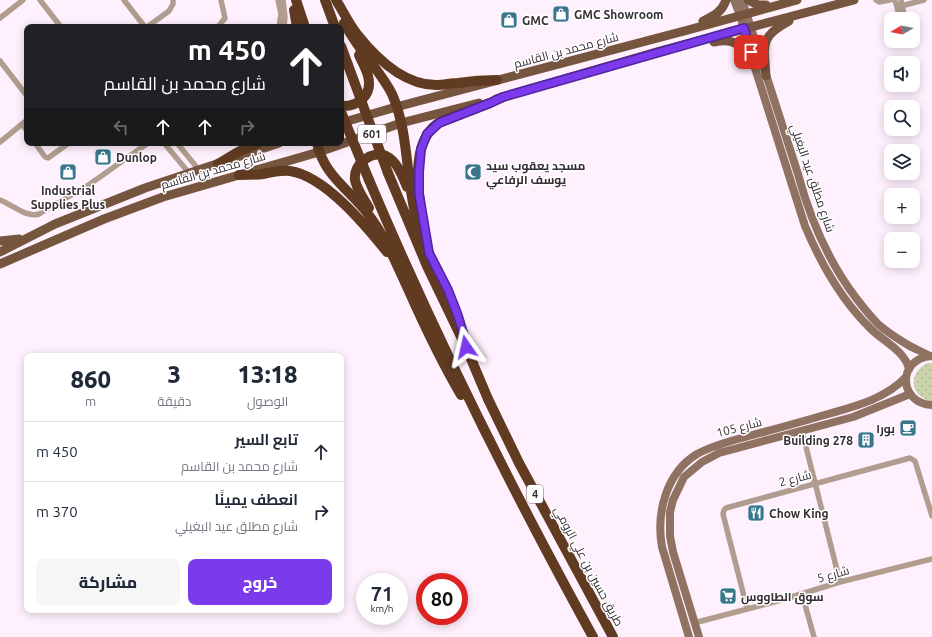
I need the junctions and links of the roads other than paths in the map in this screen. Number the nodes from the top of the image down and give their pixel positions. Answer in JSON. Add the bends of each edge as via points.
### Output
{"nodes":[{"id":1,"x":23,"y":0,"type":"edge"},
{"id":2,"x":40,"y":0,"type":"edge"},
{"id":3,"x":124,"y":0,"type":"edge"},
{"id":4,"x":173,"y":0,"type":"edge"},
{"id":5,"x":221,"y":0,"type":"edge"},
{"id":6,"x":278,"y":0,"type":"edge"},
{"id":7,"x":283,"y":0,"type":"edge"},
{"id":8,"x":295,"y":0,"type":"edge"},
{"id":9,"x":302,"y":0,"type":"edge"},
{"id":10,"x":325,"y":0,"type":"edge"},
{"id":11,"x":333,"y":0,"type":"edge"},
{"id":12,"x":336,"y":0,"type":"edge"},
{"id":13,"x":726,"y":0,"type":"edge"},
{"id":14,"x":734,"y":0,"type":"edge"},
{"id":15,"x":742,"y":0,"type":"edge"},
{"id":16,"x":748,"y":0,"type":"edge"},
{"id":17,"x":797,"y":0,"type":"edge"},
{"id":18,"x":854,"y":0,"type":"edge"},
{"id":19,"x":876,"y":0,"type":"edge"},
{"id":20,"x":890,"y":0,"type":"edge"},
{"id":21,"x":894,"y":0,"type":"edge"},
{"id":22,"x":924,"y":0,"type":"edge"},
{"id":23,"x":780,"y":4,"type":"junction"},
{"id":24,"x":900,"y":4,"type":"edge"},
{"id":25,"x":743,"y":14,"type":"junction"},
{"id":26,"x":799,"y":14,"type":"junction"},
{"id":27,"x":0,"y":18,"type":"edge"},
{"id":28,"x":58,"y":24,"type":"edge"},
{"id":29,"x":144,"y":24,"type":"edge"},
{"id":30,"x":150,"y":24,"type":"edge"},
{"id":31,"x":220,"y":24,"type":"edge"},
{"id":32,"x":279,"y":24,"type":"edge"},
{"id":33,"x":284,"y":24,"type":"edge"},
{"id":34,"x":297,"y":24,"type":"edge"},
{"id":35,"x":304,"y":24,"type":"edge"},
{"id":36,"x":310,"y":24,"type":"edge"},
{"id":37,"x":338,"y":24,"type":"edge"},
{"id":38,"x":339,"y":24,"type":"edge"},
{"id":39,"x":747,"y":28,"type":"junction"},
{"id":40,"x":344,"y":30,"type":"edge"},
{"id":41,"x":688,"y":30,"type":"junction"},
{"id":42,"x":344,"y":33,"type":"edge"},
{"id":43,"x":344,"y":54,"type":"edge"},
{"id":44,"x":0,"y":60,"type":"edge"},
{"id":45,"x":628,"y":61,"type":"junction"},
{"id":46,"x":754,"y":64,"type":"junction"},
{"id":47,"x":766,"y":76,"type":"junction"},
{"id":48,"x":497,"y":80,"type":"junction"},
{"id":49,"x":24,"y":92,"type":"edge"},
{"id":50,"x":503,"y":97,"type":"junction"},
{"id":51,"x":344,"y":106,"type":"edge"},
{"id":52,"x":396,"y":106,"type":"junction"},
{"id":53,"x":344,"y":119,"type":"edge"},
{"id":54,"x":24,"y":122,"type":"edge"},
{"id":55,"x":344,"y":122,"type":"edge"},
{"id":56,"x":401,"y":123,"type":"junction"},
{"id":57,"x":344,"y":139,"type":"edge"},
{"id":58,"x":0,"y":142,"type":"edge"},
{"id":59,"x":37,"y":146,"type":"edge"},
{"id":60,"x":65,"y":146,"type":"edge"},
{"id":61,"x":144,"y":146,"type":"edge"},
{"id":62,"x":166,"y":146,"type":"edge"},
{"id":63,"x":179,"y":146,"type":"edge"},
{"id":64,"x":252,"y":146,"type":"edge"},
{"id":65,"x":270,"y":146,"type":"edge"},
{"id":66,"x":318,"y":147,"type":"edge"},
{"id":67,"x":218,"y":164,"type":"junction"},
{"id":68,"x":199,"y":170,"type":"junction"},
{"id":69,"x":788,"y":172,"type":"junction"},
{"id":70,"x":189,"y":173,"type":"junction"},
{"id":71,"x":239,"y":175,"type":"junction"},
{"id":72,"x":411,"y":196,"type":"junction"},
{"id":73,"x":0,"y":200,"type":"edge"},
{"id":74,"x":810,"y":211,"type":"junction"},
{"id":75,"x":382,"y":234,"type":"junction"},
{"id":76,"x":28,"y":238,"type":"junction"},
{"id":77,"x":0,"y":241,"type":"edge"},
{"id":78,"x":0,"y":252,"type":"edge"},
{"id":79,"x":429,"y":253,"type":"junction"},
{"id":80,"x":3,"y":261,"type":"edge"},
{"id":81,"x":397,"y":266,"type":"junction"},
{"id":82,"x":466,"y":347,"type":"junction"},
{"id":83,"x":931,"y":356,"type":"edge"},
{"id":84,"x":909,"y":369,"type":"junction"},
{"id":85,"x":906,"y":377,"type":"junction"},
{"id":86,"x":910,"y":394,"type":"junction"},
{"id":87,"x":929,"y":404,"type":"edge"},
{"id":88,"x":474,"y":410,"type":"junction"},
{"id":89,"x":932,"y":412,"type":"edge"},
{"id":90,"x":802,"y":431,"type":"junction"},
{"id":91,"x":732,"y":445,"type":"junction"},
{"id":92,"x":816,"y":483,"type":"junction"},
{"id":93,"x":932,"y":516,"type":"edge"},
{"id":94,"x":932,"y":559,"type":"edge"},
{"id":95,"x":678,"y":566,"type":"junction"},
{"id":96,"x":669,"y":570,"type":"junction"},
{"id":97,"x":840,"y":582,"type":"junction"},
{"id":98,"x":802,"y":594,"type":"junction"},
{"id":99,"x":747,"y":608,"type":"junction"},
{"id":100,"x":694,"y":623,"type":"junction"},
{"id":101,"x":593,"y":637,"type":"edge"},
{"id":102,"x":612,"y":637,"type":"edge"},
{"id":103,"x":689,"y":637,"type":"edge"},
{"id":104,"x":699,"y":637,"type":"edge"},
{"id":105,"x":814,"y":637,"type":"edge"}],
"edges":[{"from":1,"to":27,"type":"street"},
{"from":2,"to":28,"type":"street"},
{"from":3,"to":29,"type":"street"},
{"from":4,"to":30,"type":"street","via":[[168,11]]},
{"from":5,"to":31,"type":"street","via":[[225,18]]},
{"from":6,"to":32,"type":"street","via":[[281,14]]},
{"from":7,"to":33,"type":"street"},
{"from":8,"to":34,"type":"highway"},
{"from":8,"to":35,"type":"highway"},
{"from":9,"to":36,"type":"highway"},
{"from":10,"to":37,"type":"highway"},
{"from":11,"to":38,"type":"highway"},
{"from":12,"to":48,"type":"highway","via":[[362,41],[388,66],[403,76],[419,83],[436,85]]},
{"from":13,"to":41,"type":"main road","via":[[717,14]]},
{"from":14,"to":25,"type":"street"},
{"from":15,"to":25,"type":"street"},
{"from":16,"to":23,"type":"main road","via":[[758,5]]},
{"from":17,"to":23,"type":"main road","name":"شارع محمد بن القاسم","number":"601"},
{"from":18,"to":26,"type":"main road","name":"شارع محمد بن القاسم","number":"601"},
{"from":19,"to":20,"type":"street"},
{"from":21,"to":24,"type":"street"},
{"from":22,"to":24,"type":"street"},
{"from":23,"to":25,"type":"main road","name":"شارع محمد بن القاسم","number":"601"},
{"from":25,"to":39,"type":"street","name":"شارع مطلق عيد البغيلي"},
{"from":25,"to":41,"type":"main road","name":"شارع محمد بن القاسم","number":"601"},
{"from":26,"to":39,"type":"main road","name":"شارع محمد بن القاسم","number":"601"},
{"from":26,"to":47,"type":"main road","via":[[769,35],[764,51]]},
{"from":39,"to":45,"type":"main road","name":"شارع محمد بن القاسم","number":"601"},
{"from":39,"to":46,"type":"street","name":"شارع مطلق عيد البغيلي"},
{"from":39,"to":47,"type":"street","name":"شارع مطلق عيد البغيلي"},
{"from":40,"to":52,"type":"highway","via":[[385,81]]},
{"from":41,"to":48,"type":"main road","name":"شارع محمد بن القاسم","number":"601"},
{"from":42,"to":51,"type":"highway","via":[[366,69],[369,85],[363,100]]},
{"from":43,"to":82,"type":"highway","name":"طريق حسين بن علي الرومي","number":"4","bridge":true,"via":[[388,173],[427,266]]},
{"from":44,"to":49,"type":"street"},
{"from":45,"to":46,"type":"main road","via":[[726,40],[738,44]]},
{"from":45,"to":50,"type":"main road","name":"شارع محمد بن القاسم","number":"601"},
{"from":46,"to":69,"type":"street","name":"شارع مطلق عيد البغيلي"},
{"from":47,"to":74,"type":"street","name":"شارع مطلق عيد البغيلي"},
{"from":48,"to":52,"type":"main road","name":"شارع محمد بن القاسم","number":"601"},
{"from":50,"to":56,"type":"main road","name":"شارع محمد بن القاسم","number":"601"},
{"from":50,"to":79,"type":"highway","via":[[439,123],[429,131],[423,141],[419,161],[419,194]]},
{"from":52,"to":55,"type":"main road","name":"شارع محمد بن القاسم","number":"601"},
{"from":52,"to":56,"type":"highway"},
{"from":53,"to":88,"type":"highway","number":"4","bridge":true,"via":[[392,234]]},
{"from":54,"to":58,"type":"street"},
{"from":56,"to":57,"type":"main road","name":"شارع محمد بن القاسم","number":"601"},
{"from":56,"to":72,"type":"highway"},
{"from":59,"to":60,"type":"street","via":[[48,158]]},
{"from":61,"to":73,"type":"street","via":[[90,184],[40,214],[27,214]]},
{"from":62,"to":70,"type":"street"},
{"from":63,"to":68,"type":"street"},
{"from":64,"to":67,"type":"highway"},
{"from":65,"to":67,"type":"main road","name":"شارع محمد بن القاسم"},
{"from":66,"to":71,"type":"main road","name":"شارع محمد بن القاسم","number":"601"},
{"from":66,"to":75,"type":"highway","via":[[328,171],[360,204]]},
{"from":67,"to":68,"type":"main road","name":"شارع محمد بن القاسم"},
{"from":68,"to":70,"type":"main road","name":"شارع محمد بن القاسم"},
{"from":69,"to":74,"type":"street","via":[[794,173],[804,206]]},
{"from":69,"to":84,"type":"street","name":"شارع مطلق عيد البغيلي","via":[[805,226],[837,288],[871,330],[903,357]]},
{"from":70,"to":76,"type":"main road","name":"شارع محمد بن القاسم","via":[[144,188],[55,224]]},
{"from":71,"to":80,"type":"main road","name":"شارع محمد بن القاسم","number":"601","via":[[163,197]]},
{"from":71,"to":81,"type":"highway","via":[[286,171],[298,172],[309,178],[331,192]]},
{"from":72,"to":75,"type":"highway","via":[[400,172],[387,156],[369,156],[361,162],[356,170],[357,188]]},
{"from":72,"to":79,"type":"highway","via":[[418,225]]},
{"from":74,"to":83,"type":"street","name":"شارع مطلق عيد البغيلي","via":[[831,261],[862,306],[893,335]]},
{"from":75,"to":81,"type":"highway"},
{"from":76,"to":77,"type":"main road"},
{"from":76,"to":78,"type":"main road","name":"شارع محمد بن القاسم"},
{"from":79,"to":82,"type":"highway","via":[[448,290]]},
{"from":81,"to":88,"type":"highway","via":[[455,385]]},
{"from":82,"to":102,"type":"highway","name":"طريق حسين بن علي الرومي","number":"4","via":[[488,400],[519,463]]},
{"from":83,"to":84,"type":"street","via":[[918,359]]},
{"from":84,"to":85,"type":"street"},
{"from":85,"to":86,"type":"street"},
{"from":85,"to":91,"type":"street","name":"شارع 105","via":[[889,392],[866,403]]},
{"from":86,"to":87,"type":"street","via":[[920,402]]},
{"from":86,"to":90,"type":"street","name":"شارع 105","via":[[853,417]]},
{"from":87,"to":89,"type":"street"},
{"from":88,"to":101,"type":"highway","number":"4"},
{"from":90,"to":91,"type":"street","name":"شارع 105"},
{"from":90,"to":92,"type":"street"},
{"from":91,"to":95,"type":"street","name":"شارع 105","via":[[702,462],[684,477],[678,488],[669,522],[673,552]]},
{"from":91,"to":96,"type":"street","name":"شارع 105","via":[[712,447],[697,454],[674,477],[666,492],[662,504],[660,536]]},
{"from":92,"to":93,"type":"street","name":"شارع 2","via":[[910,458],[915,461]]},
{"from":92,"to":97,"type":"street"},
{"from":92,"to":99,"type":"street","name":"شارع 2","via":[[724,510]]},
{"from":94,"to":97,"type":"street","name":"شارع 5"},
{"from":95,"to":96,"type":"street","via":[[672,566]]},
{"from":95,"to":100,"type":"street","name":"شارع 105"},
{"from":96,"to":103,"type":"street","name":"شارع 105"},
{"from":97,"to":98,"type":"street","name":"شارع 5"},
{"from":98,"to":99,"type":"street","name":"شارع 5"},
{"from":98,"to":105,"type":"street"},
{"from":99,"to":100,"type":"street","name":"شارع 5"},
{"from":100,"to":104,"type":"street","name":"شارع 105"}]}
